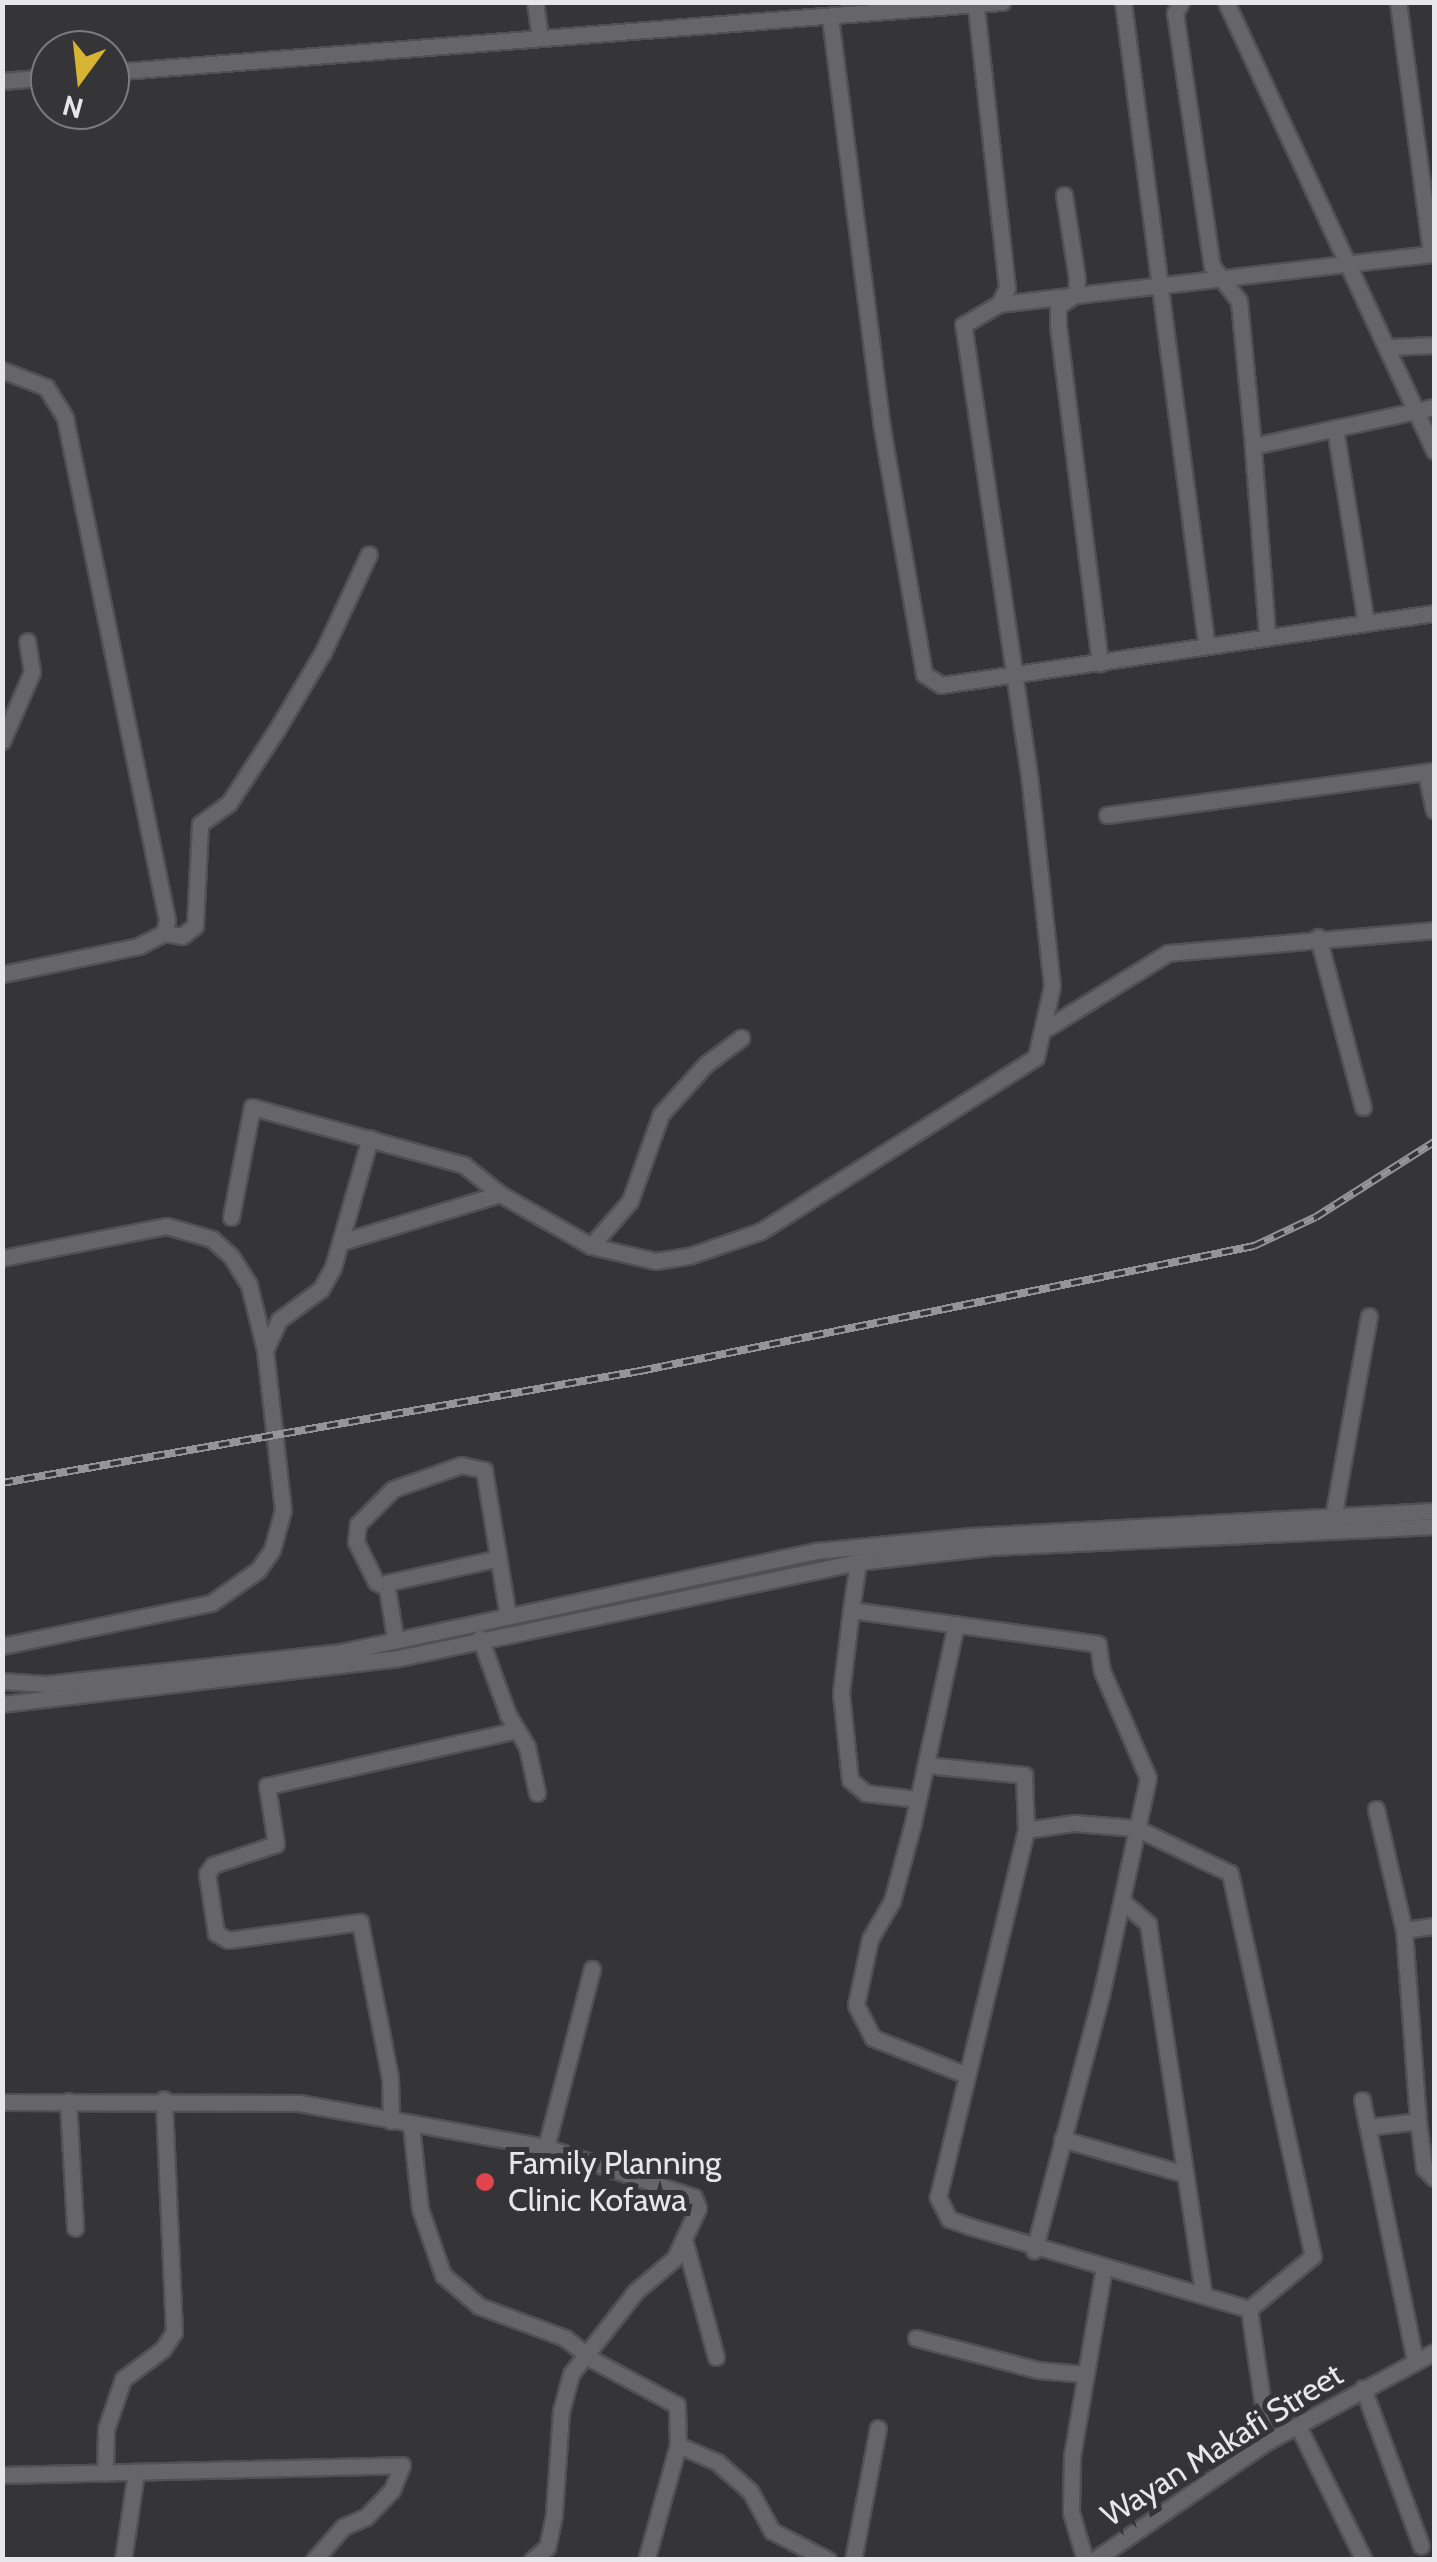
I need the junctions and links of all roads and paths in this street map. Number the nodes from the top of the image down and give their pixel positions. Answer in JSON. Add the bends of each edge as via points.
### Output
{"nodes":[{"id":1,"x":535,"y":2,"type":"edge"},
{"id":2,"x":1002,"y":2,"type":"edge"},
{"id":3,"x":1123,"y":2,"type":"edge"},
{"id":4,"x":1182,"y":2,"type":"edge"},
{"id":5,"x":1226,"y":2,"type":"edge"},
{"id":6,"x":1398,"y":2,"type":"edge"},
{"id":7,"x":976,"y":5,"type":"edge"},
{"id":8,"x":830,"y":17,"type":"junction"},
{"id":9,"x":540,"y":36,"type":"junction"},
{"id":10,"x":130,"y":70,"type":"edge"},
{"id":11,"x":30,"y":79,"type":"edge"},
{"id":12,"x":2,"y":81,"type":"edge"},
{"id":13,"x":1064,"y":195,"type":"dead end"},
{"id":14,"x":1433,"y":254,"type":"edge"},
{"id":15,"x":1346,"y":262,"type":"junction"},
{"id":16,"x":1221,"y":276,"type":"junction"},
{"id":17,"x":1159,"y":287,"type":"junction"},
{"id":18,"x":1076,"y":294,"type":"junction"},
{"id":19,"x":1000,"y":304,"type":"junction"},
{"id":20,"x":1434,"y":345,"type":"edge"},
{"id":21,"x":1389,"y":347,"type":"junction"},
{"id":22,"x":2,"y":370,"type":"edge"},
{"id":23,"x":1434,"y":407,"type":"edge"},
{"id":24,"x":1415,"y":411,"type":"junction"},
{"id":25,"x":1335,"y":428,"type":"junction"},
{"id":26,"x":1252,"y":446,"type":"junction"},
{"id":27,"x":1434,"y":452,"type":"edge"},
{"id":28,"x":369,"y":554,"type":"dead end"},
{"id":29,"x":1434,"y":613,"type":"edge"},
{"id":30,"x":1366,"y":624,"type":"junction"},
{"id":31,"x":1267,"y":634,"type":"junction"},
{"id":32,"x":27,"y":641,"type":"dead end"},
{"id":33,"x":1206,"y":642,"type":"junction"},
{"id":34,"x":1100,"y":664,"type":"junction"},
{"id":35,"x":1012,"y":673,"type":"junction"},
{"id":36,"x":2,"y":742,"type":"edge"},
{"id":37,"x":1430,"y":772,"type":"edge"},
{"id":38,"x":1434,"y":810,"type":"edge"},
{"id":39,"x":1107,"y":814,"type":"dead end"},
{"id":40,"x":1434,"y":930,"type":"edge"},
{"id":41,"x":164,"y":933,"type":"junction"},
{"id":42,"x":1318,"y":937,"type":"junction"},
{"id":43,"x":2,"y":974,"type":"edge"},
{"id":44,"x":1047,"y":1028,"type":"junction"},
{"id":45,"x":741,"y":1038,"type":"dead end"},
{"id":46,"x":1364,"y":1107,"type":"dead end"},
{"id":47,"x":370,"y":1138,"type":"junction"},
{"id":48,"x":500,"y":1194,"type":"junction"},
{"id":49,"x":231,"y":1218,"type":"dead end"},
{"id":50,"x":340,"y":1242,"type":"junction"},
{"id":51,"x":591,"y":1246,"type":"junction"},
{"id":52,"x":2,"y":1258,"type":"edge"},
{"id":53,"x":1369,"y":1316,"type":"dead end"},
{"id":54,"x":265,"y":1350,"type":"junction"},
{"id":55,"x":1434,"y":1511,"type":"edge"},
{"id":56,"x":1333,"y":1518,"type":"junction"},
{"id":57,"x":1434,"y":1526,"type":"edge"},
{"id":58,"x":878,"y":1552,"type":"junction"},
{"id":59,"x":495,"y":1559,"type":"junction"},
{"id":60,"x":858,"y":1562,"type":"junction"},
{"id":61,"x":386,"y":1583,"type":"junction"},
{"id":62,"x":851,"y":1610,"type":"junction"},
{"id":63,"x":508,"y":1612,"type":"junction"},
{"id":64,"x":956,"y":1624,"type":"junction"},
{"id":65,"x":396,"y":1638,"type":"junction"},
{"id":66,"x":480,"y":1638,"type":"junction"},
{"id":67,"x":2,"y":1646,"type":"edge"},
{"id":68,"x":2,"y":1681,"type":"edge"},
{"id":69,"x":2,"y":1704,"type":"edge"},
{"id":70,"x":517,"y":1730,"type":"junction"},
{"id":71,"x":926,"y":1765,"type":"junction"},
{"id":72,"x":537,"y":1793,"type":"dead end"},
{"id":73,"x":916,"y":1800,"type":"junction"},
{"id":74,"x":1376,"y":1809,"type":"dead end"},
{"id":75,"x":1136,"y":1828,"type":"junction"},
{"id":76,"x":1026,"y":1830,"type":"junction"},
{"id":77,"x":1122,"y":1901,"type":"junction"},
{"id":78,"x":1434,"y":1926,"type":"edge"},
{"id":79,"x":1404,"y":1930,"type":"junction"},
{"id":80,"x":592,"y":1969,"type":"dead end"},
{"id":81,"x":964,"y":2074,"type":"junction"},
{"id":82,"x":164,"y":2099,"type":"junction"},
{"id":83,"x":1362,"y":2100,"type":"dead end"},
{"id":84,"x":68,"y":2101,"type":"junction"},
{"id":85,"x":2,"y":2102,"type":"edge"},
{"id":86,"x":390,"y":2120,"type":"junction"},
{"id":87,"x":1418,"y":2121,"type":"junction"},
{"id":88,"x":410,"y":2125,"type":"junction"},
{"id":89,"x":1368,"y":2127,"type":"junction"},
{"id":90,"x":1062,"y":2139,"type":"junction"},
{"id":91,"x":546,"y":2147,"type":"junction"},
{"id":92,"x":1184,"y":2174,"type":"junction"},
{"id":93,"x":1434,"y":2178,"type":"edge"},
{"id":94,"x":76,"y":2228,"type":"dead end"},
{"id":95,"x":684,"y":2242,"type":"junction"},
{"id":96,"x":1034,"y":2250,"type":"junction"},
{"id":97,"x":1104,"y":2267,"type":"junction"},
{"id":98,"x":1202,"y":2292,"type":"junction"},
{"id":99,"x":1249,"y":2309,"type":"junction"},
{"id":100,"x":916,"y":2338,"type":"dead end"},
{"id":101,"x":1434,"y":2352,"type":"edge"},
{"id":102,"x":584,"y":2353,"type":"junction"},
{"id":103,"x":716,"y":2357,"type":"dead end"},
{"id":104,"x":1415,"y":2360,"type":"junction"},
{"id":105,"x":1084,"y":2374,"type":"junction"},
{"id":106,"x":1363,"y":2388,"type":"junction"},
{"id":107,"x":1298,"y":2426,"type":"junction"},
{"id":108,"x":878,"y":2428,"type":"dead end"},
{"id":109,"x":1268,"y":2440,"type":"junction"},
{"id":110,"x":678,"y":2446,"type":"junction"},
{"id":111,"x":136,"y":2472,"type":"junction"},
{"id":112,"x":105,"y":2473,"type":"junction"},
{"id":113,"x":2,"y":2475,"type":"edge"},
{"id":114,"x":1420,"y":2546,"type":"dead end"},
{"id":115,"x":1116,"y":2553,"type":"edge"},
{"id":116,"x":123,"y":2560,"type":"edge"},
{"id":117,"x":314,"y":2560,"type":"edge"},
{"id":118,"x":532,"y":2560,"type":"edge"},
{"id":119,"x":646,"y":2560,"type":"edge"},
{"id":120,"x":828,"y":2560,"type":"edge"},
{"id":121,"x":854,"y":2560,"type":"edge"},
{"id":122,"x":1085,"y":2560,"type":"edge"},
{"id":123,"x":1094,"y":2560,"type":"edge"},
{"id":124,"x":1364,"y":2560,"type":"edge"}],
"edges":[{"from":1,"to":9,"type":"street"},
{"from":2,"to":7,"type":"street"},
{"from":3,"to":17,"type":"street"},
{"from":4,"to":16,"type":"street","via":[[1175,13],[1212,266]]},
{"from":5,"to":15,"type":"street"},
{"from":6,"to":14,"type":"street"},
{"from":7,"to":8,"type":"street"},
{"from":7,"to":19,"type":"street","via":[[1007,261],[1008,288]]},
{"from":8,"to":9,"type":"street"},
{"from":8,"to":35,"type":"street","via":[[916,647],[924,674],[940,685]]},
{"from":9,"to":10,"type":"street"},
{"from":11,"to":12,"type":"street"},
{"from":13,"to":18,"type":"street"},
{"from":14,"to":15,"type":"street"},
{"from":15,"to":16,"type":"street"},
{"from":15,"to":21,"type":"street"},
{"from":16,"to":17,"type":"street"},
{"from":16,"to":26,"type":"street","via":[[1239,301]]},
{"from":17,"to":18,"type":"street"},
{"from":17,"to":33,"type":"street"},
{"from":18,"to":19,"type":"street"},
{"from":18,"to":34,"type":"street","via":[[1058,306],[1058,326]]},
{"from":19,"to":35,"type":"street","via":[[963,325]]},
{"from":20,"to":21,"type":"street"},
{"from":21,"to":24,"type":"street"},
{"from":22,"to":41,"type":"street","via":[[46,387],[65,418],[165,902]]},
{"from":23,"to":24,"type":"street"},
{"from":24,"to":25,"type":"street"},
{"from":24,"to":27,"type":"street"},
{"from":25,"to":26,"type":"street"},
{"from":25,"to":30,"type":"street"},
{"from":26,"to":31,"type":"street"},
{"from":28,"to":41,"type":"street","via":[[276,731],[229,803],[200,824],[195,926],[182,936]]},
{"from":29,"to":30,"type":"street"},
{"from":30,"to":31,"type":"street"},
{"from":31,"to":33,"type":"street"},
{"from":32,"to":36,"type":"street","via":[[32,672]]},
{"from":33,"to":34,"type":"street"},
{"from":34,"to":35,"type":"street"},
{"from":35,"to":44,"type":"street","via":[[1052,986]]},
{"from":37,"to":38,"type":"street"},
{"from":37,"to":39,"type":"street"},
{"from":40,"to":42,"type":"street"},
{"from":41,"to":43,"type":"street","via":[[139,946]]},
{"from":42,"to":44,"type":"street","via":[[1168,953]]},
{"from":42,"to":46,"type":"street"},
{"from":44,"to":51,"type":"street","via":[[1036,1058],[1011,1078],[761,1231],[714,1251],[656,1261]]},
{"from":45,"to":51,"type":"street","via":[[706,1064],[661,1114],[630,1201]]},
{"from":47,"to":48,"type":"street","via":[[464,1165]]},
{"from":47,"to":49,"type":"street","via":[[252,1107]]},
{"from":47,"to":50,"type":"street"},
{"from":48,"to":50,"type":"street"},
{"from":48,"to":51,"type":"street"},
{"from":50,"to":54,"type":"street","via":[[321,1288],[279,1320]]},
{"from":52,"to":54,"type":"street","via":[[167,1226],[190,1229],[231,1256],[248,1285]]},
{"from":53,"to":56,"type":"street"},
{"from":54,"to":67,"type":"street","via":[[282,1510],[272,1550],[258,1570],[211,1603]]},
{"from":55,"to":56,"type":"street"},
{"from":56,"to":58,"type":"street"},
{"from":57,"to":58,"type":"street"},
{"from":58,"to":60,"type":"street"},
{"from":58,"to":63,"type":"street"},
{"from":59,"to":61,"type":"street"},
{"from":59,"to":61,"type":"street","via":[[484,1470],[461,1466],[392,1489],[358,1524],[356,1542],[376,1582]]},
{"from":59,"to":63,"type":"street"},
{"from":60,"to":62,"type":"street"},
{"from":60,"to":66,"type":"street"},
{"from":61,"to":65,"type":"street"},
{"from":62,"to":64,"type":"street"},
{"from":62,"to":73,"type":"street","via":[[841,1693],[850,1780],[866,1793]]},
{"from":63,"to":65,"type":"street"},
{"from":64,"to":71,"type":"street"},
{"from":64,"to":75,"type":"street","via":[[1098,1644],[1102,1671],[1148,1778]]},
{"from":65,"to":68,"type":"street","via":[[191,1671],[46,1684]]},
{"from":66,"to":69,"type":"street","via":[[398,1658]]},
{"from":66,"to":70,"type":"street"},
{"from":70,"to":72,"type":"street"},
{"from":70,"to":86,"type":"street","via":[[268,1786],[276,1844],[206,1874],[216,1933],[228,1940],[360,1922],[390,2078]]},
{"from":71,"to":73,"type":"street"},
{"from":71,"to":76,"type":"street","via":[[1024,1775]]},
{"from":73,"to":81,"type":"street","via":[[892,1902],[870,1939],[856,2005],[873,2038]]},
{"from":74,"to":79,"type":"street"},
{"from":75,"to":76,"type":"street","via":[[1074,1823]]},
{"from":75,"to":77,"type":"street"},
{"from":75,"to":99,"type":"street","via":[[1230,1873],[1252,1963],[1313,2256]]},
{"from":76,"to":81,"type":"street"},
{"from":77,"to":90,"type":"street"},
{"from":77,"to":92,"type":"street","via":[[1148,1924]]},
{"from":78,"to":79,"type":"street"},
{"from":79,"to":87,"type":"street"},
{"from":80,"to":91,"type":"street"},
{"from":81,"to":96,"type":"street","via":[[938,2197],[949,2218]]},
{"from":82,"to":84,"type":"street"},
{"from":82,"to":86,"type":"street","via":[[300,2102]]},
{"from":82,"to":112,"type":"street","via":[[174,2332],[163,2349],[123,2379],[106,2429]]},
{"from":83,"to":89,"type":"street"},
{"from":84,"to":85,"type":"street"},
{"from":84,"to":94,"type":"street"},
{"from":86,"to":88,"type":"street"},
{"from":87,"to":89,"type":"street"},
{"from":87,"to":93,"type":"street","via":[[1424,2168]]},
{"from":88,"to":91,"type":"street"},
{"from":88,"to":102,"type":"street","via":[[420,2209],[443,2275],[479,2306],[566,2338]]},
{"from":89,"to":104,"type":"street"},
{"from":90,"to":92,"type":"street"},
{"from":90,"to":96,"type":"street"},
{"from":91,"to":95,"type":"street","via":[[694,2197],[698,2208]]},
{"from":92,"to":98,"type":"street"},
{"from":95,"to":102,"type":"street"},
{"from":95,"to":103,"type":"street"},
{"from":96,"to":97,"type":"street"},
{"from":97,"to":98,"type":"street"},
{"from":97,"to":105,"type":"street"},
{"from":98,"to":99,"type":"street"},
{"from":99,"to":109,"type":"street"},
{"from":100,"to":105,"type":"street"},
{"from":101,"to":104,"type":"street","name":"Wayan Makafi Street"},
{"from":102,"to":110,"type":"street","via":[[677,2405]]},
{"from":102,"to":118,"type":"street","via":[[561,2411],[547,2547]]},
{"from":104,"to":106,"type":"street","name":"Wayan Makafi Street"},
{"from":105,"to":122,"type":"street","via":[[1071,2512]]},
{"from":106,"to":107,"type":"street","name":"Wayan Makafi Street"},
{"from":106,"to":114,"type":"street"},
{"from":107,"to":109,"type":"street","name":"Wayan Makafi Street"},
{"from":107,"to":124,"type":"street"},
{"from":108,"to":121,"type":"street"},
{"from":109,"to":115,"type":"street","name":"Wayan Makafi Street"},
{"from":110,"to":119,"type":"street"},
{"from":110,"to":120,"type":"street","via":[[717,2462],[750,2492],[772,2530]]},
{"from":111,"to":112,"type":"street"},
{"from":111,"to":116,"type":"street"},
{"from":111,"to":117,"type":"street","via":[[402,2465],[392,2490]]},
{"from":112,"to":113,"type":"street"},
{"from":115,"to":123,"type":"street","name":"Wayan Makafi Street"}]}
